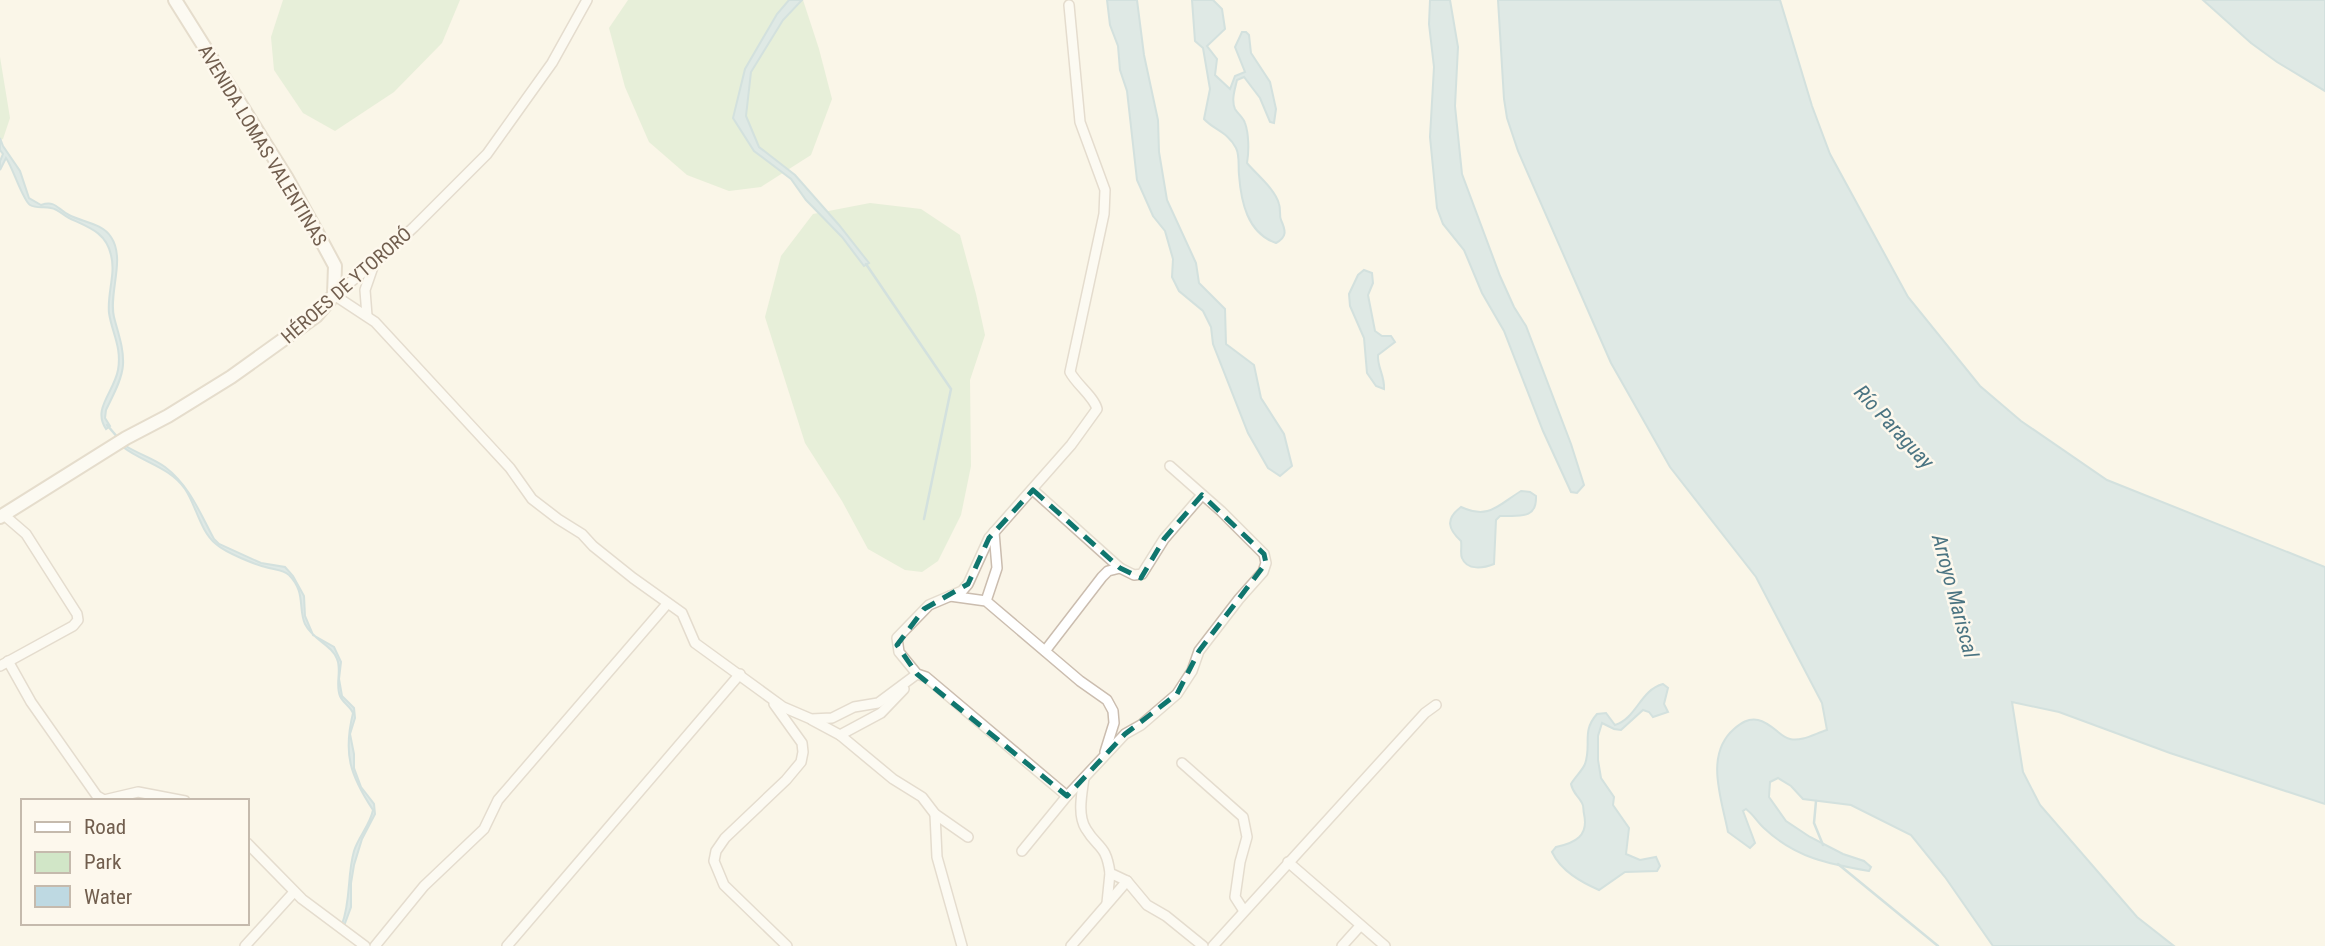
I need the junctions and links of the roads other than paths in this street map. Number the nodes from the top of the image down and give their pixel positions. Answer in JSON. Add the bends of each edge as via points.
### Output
{"nodes":[{"id":1,"x":175,"y":0,"type":"edge"},
{"id":2,"x":587,"y":0,"type":"edge"},
{"id":3,"x":1069,"y":5,"type":"dead end"},
{"id":4,"x":375,"y":263,"type":"junction"},
{"id":5,"x":334,"y":296,"type":"junction"},
{"id":6,"x":367,"y":316,"type":"junction"},
{"id":7,"x":1170,"y":466,"type":"dead end"},
{"id":8,"x":1033,"y":490,"type":"junction"},
{"id":9,"x":1202,"y":495,"type":"junction"},
{"id":10,"x":2,"y":516,"type":"edge"},
{"id":11,"x":994,"y":531,"type":"junction"},
{"id":12,"x":1120,"y":568,"type":"junction"},
{"id":13,"x":948,"y":596,"type":"junction"},
{"id":14,"x":986,"y":601,"type":"junction"},
{"id":15,"x":667,"y":604,"type":"junction"},
{"id":16,"x":1045,"y":651,"type":"junction"},
{"id":17,"x":4,"y":664,"type":"edge"},
{"id":18,"x":740,"y":674,"type":"junction"},
{"id":19,"x":917,"y":674,"type":"junction"},
{"id":20,"x":771,"y":699,"type":"junction"},
{"id":21,"x":1436,"y":705,"type":"dead end"},
{"id":22,"x":811,"y":719,"type":"junction"},
{"id":23,"x":840,"y":735,"type":"junction"},
{"id":24,"x":1102,"y":760,"type":"junction"},
{"id":25,"x":1182,"y":763,"type":"dead end"},
{"id":26,"x":1084,"y":778,"type":"junction"},
{"id":27,"x":1067,"y":796,"type":"junction"},
{"id":28,"x":102,"y":799,"type":"edge"},
{"id":29,"x":108,"y":799,"type":"edge"},
{"id":30,"x":175,"y":799,"type":"edge"},
{"id":31,"x":935,"y":814,"type":"junction"},
{"id":32,"x":968,"y":837,"type":"dead end"},
{"id":33,"x":248,"y":844,"type":"edge"},
{"id":34,"x":1022,"y":851,"type":"dead end"},
{"id":35,"x":1288,"y":862,"type":"junction"},
{"id":36,"x":1110,"y":873,"type":"junction"},
{"id":37,"x":1127,"y":881,"type":"junction"},
{"id":38,"x":294,"y":892,"type":"junction"},
{"id":39,"x":1107,"y":904,"type":"junction"},
{"id":40,"x":1244,"y":911,"type":"junction"},
{"id":41,"x":1360,"y":926,"type":"junction"},
{"id":42,"x":245,"y":946,"type":"edge"},
{"id":43,"x":365,"y":946,"type":"edge"},
{"id":44,"x":375,"y":946,"type":"edge"},
{"id":45,"x":507,"y":946,"type":"edge"},
{"id":46,"x":787,"y":946,"type":"edge"},
{"id":47,"x":962,"y":946,"type":"edge"},
{"id":48,"x":1071,"y":946,"type":"edge"},
{"id":49,"x":1203,"y":946,"type":"edge"},
{"id":50,"x":1213,"y":946,"type":"edge"},
{"id":51,"x":1342,"y":946,"type":"edge"},
{"id":52,"x":1385,"y":946,"type":"edge"}],
"edges":[{"from":1,"to":5,"type":"main road","name":"AVENIDA LOMAS VALENTINAS","via":[[286,177],[335,266]]},
{"from":2,"to":4,"type":"street","name":"HÉROES DE YTORORÓ","via":[[552,63],[487,154]]},
{"from":3,"to":8,"type":"street","via":[[1082,132],[1105,190],[1070,372],[1097,409]]},
{"from":4,"to":5,"type":"street","name":"HÉROES DE YTORORÓ"},
{"from":4,"to":6,"type":"street","via":[[365,290]]},
{"from":5,"to":6,"type":"street"},
{"from":5,"to":10,"type":"main road","name":"HÉROES DE YTORORÓ","via":[[316,316],[231,377]]},
{"from":6,"to":15,"type":"street","via":[[510,468],[533,499]]},
{"from":7,"to":9,"type":"street"},
{"from":8,"to":11,"type":"street"},
{"from":8,"to":12,"type":"street"},
{"from":9,"to":12,"type":"street","via":[[1164,539],[1142,574]]},
{"from":9,"to":24,"type":"street","via":[[1264,554],[1264,572],[1199,651],[1177,694],[1125,733]]},
{"from":10,"to":17,"type":"street","via":[[26,534],[78,620]]},
{"from":11,"to":13,"type":"street","via":[[968,584]]},
{"from":11,"to":14,"type":"street","via":[[997,568]]},
{"from":12,"to":16,"type":"street","via":[[1102,577]]},
{"from":13,"to":14,"type":"street"},
{"from":13,"to":19,"type":"street","via":[[924,609],[897,638],[899,652]]},
{"from":14,"to":16,"type":"street"},
{"from":15,"to":18,"type":"street","via":[[682,613],[695,643]]},
{"from":15,"to":44,"type":"street","via":[[499,800],[484,829],[424,886]]},
{"from":16,"to":24,"type":"street","via":[[1107,700],[1113,711],[1113,732]]},
{"from":17,"to":28,"type":"street"},
{"from":18,"to":20,"type":"street"},
{"from":18,"to":45,"type":"street"},
{"from":19,"to":22,"type":"street","via":[[878,703],[854,707],[832,718]]},
{"from":19,"to":23,"type":"street","via":[[881,713]]},
{"from":19,"to":27,"type":"street"},
{"from":20,"to":22,"type":"street"},
{"from":20,"to":46,"type":"street","via":[[802,743],[801,762],[725,838],[714,861],[724,885]]},
{"from":21,"to":35,"type":"street"},
{"from":22,"to":23,"type":"street"},
{"from":23,"to":31,"type":"street","via":[[892,779],[922,796]]},
{"from":24,"to":26,"type":"street"},
{"from":25,"to":40,"type":"street","via":[[1243,817],[1247,837],[1235,897]]},
{"from":26,"to":27,"type":"street"},
{"from":26,"to":36,"type":"street","via":[[1083,820],[1107,855]]},
{"from":27,"to":34,"type":"street"},
{"from":29,"to":30,"type":"street","via":[[138,792]]},
{"from":31,"to":32,"type":"street"},
{"from":31,"to":47,"type":"street","via":[[937,857]]},
{"from":33,"to":38,"type":"street"},
{"from":35,"to":40,"type":"street"},
{"from":35,"to":41,"type":"street"},
{"from":36,"to":37,"type":"street"},
{"from":36,"to":39,"type":"street"},
{"from":37,"to":39,"type":"street"},
{"from":37,"to":49,"type":"street","via":[[1147,905]]},
{"from":38,"to":42,"type":"street"},
{"from":38,"to":43,"type":"street"},
{"from":39,"to":48,"type":"street"},
{"from":40,"to":50,"type":"street"},
{"from":41,"to":51,"type":"street"},
{"from":41,"to":52,"type":"street"}]}
